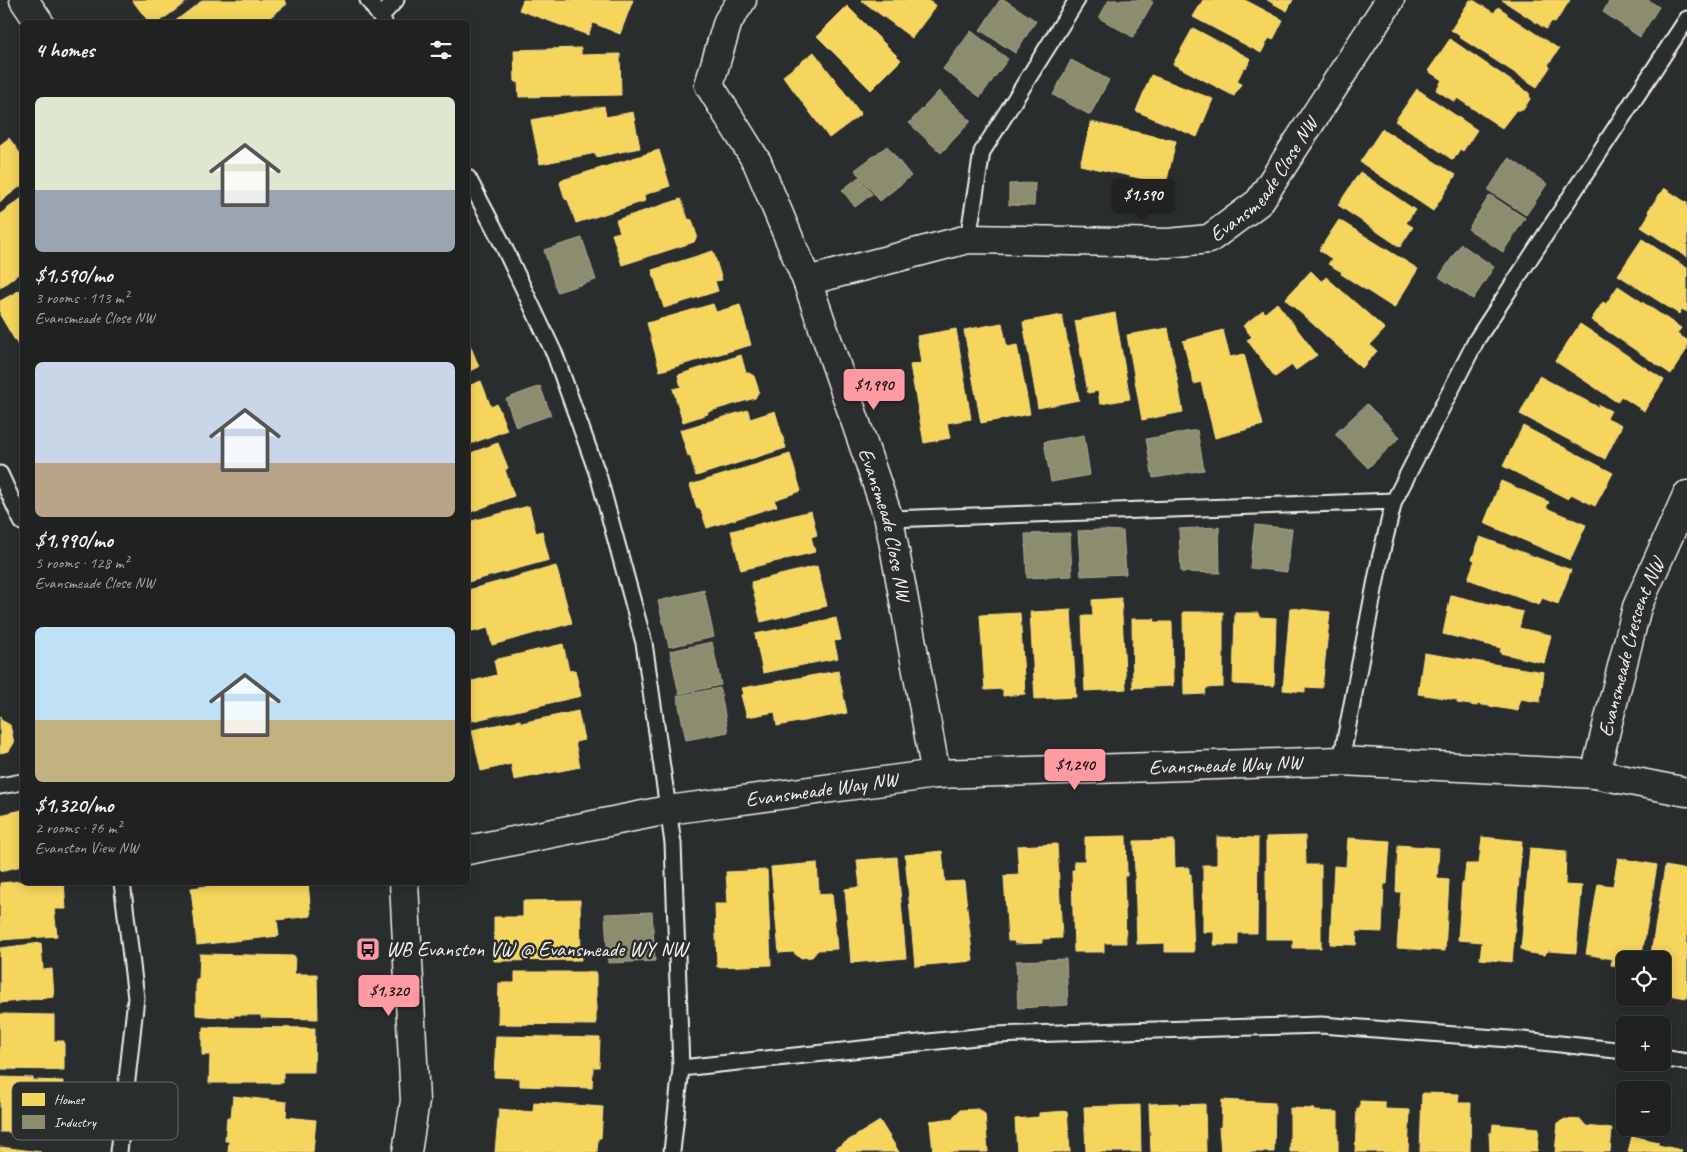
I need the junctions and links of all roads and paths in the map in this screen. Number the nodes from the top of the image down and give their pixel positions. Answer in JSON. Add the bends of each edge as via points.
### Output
{"nodes":[{"id":1,"x":24,"y":0,"type":"edge"},
{"id":2,"x":368,"y":0,"type":"edge"},
{"id":3,"x":396,"y":0,"type":"edge"},
{"id":4,"x":742,"y":0,"type":"edge"},
{"id":5,"x":1077,"y":0,"type":"edge"},
{"id":6,"x":1390,"y":0,"type":"edge"},
{"id":7,"x":383,"y":19,"type":"edge"},
{"id":8,"x":1687,"y":19,"type":"edge"},
{"id":9,"x":38,"y":20,"type":"edge"},
{"id":10,"x":470,"y":182,"type":"edge"},
{"id":11,"x":968,"y":239,"type":"junction"},
{"id":12,"x":807,"y":281,"type":"junction"},
{"id":13,"x":0,"y":474,"type":"edge"},
{"id":14,"x":1687,"y":495,"type":"edge"},
{"id":15,"x":1394,"y":501,"type":"junction"},
{"id":16,"x":20,"y":518,"type":"edge"},
{"id":17,"x":889,"y":519,"type":"junction"},
{"id":18,"x":1341,"y":761,"type":"junction"},
{"id":19,"x":936,"y":774,"type":"junction"},
{"id":20,"x":1595,"y":774,"type":"junction"},
{"id":21,"x":20,"y":782,"type":"edge"},
{"id":22,"x":0,"y":786,"type":"edge"},
{"id":23,"x":1687,"y":792,"type":"edge"},
{"id":24,"x":668,"y":810,"type":"junction"},
{"id":25,"x":470,"y":850,"type":"edge"},
{"id":26,"x":122,"y":885,"type":"edge"},
{"id":27,"x":404,"y":885,"type":"edge"},
{"id":28,"x":1616,"y":1050,"type":"edge"},
{"id":29,"x":1671,"y":1059,"type":"edge"},
{"id":30,"x":1687,"y":1062,"type":"edge"},
{"id":31,"x":681,"y":1068,"type":"junction"},
{"id":32,"x":127,"y":1082,"type":"edge"},
{"id":33,"x":408,"y":1152,"type":"edge"},
{"id":34,"x":672,"y":1152,"type":"edge"}],
"edges":[{"from":1,"to":9,"type":"street"},
{"from":2,"to":7,"type":"lane"},
{"from":3,"to":7,"type":"lane"},
{"from":4,"to":12,"type":"street","name":"Evansmeade Close NW","via":[[728,21],[709,85],[757,162]]},
{"from":5,"to":11,"type":"lane","via":[[982,152]]},
{"from":6,"to":11,"type":"street","name":"Evansmeade Close NW","via":[[1259,202],[1209,239],[1168,243]]},
{"from":8,"to":15,"type":"lane","via":[[1477,339]]},
{"from":10,"to":24,"type":"lane","via":[[555,356],[599,478],[644,643]]},
{"from":11,"to":12,"type":"street","name":"Evansmeade Close NW"},
{"from":12,"to":17,"type":"street","name":"Evansmeade Close NW"},
{"from":13,"to":16,"type":"lane"},
{"from":14,"to":20,"type":"street","name":"Evansmeade Crescent NW","via":[[1637,606]]},
{"from":15,"to":17,"type":"lane"},
{"from":15,"to":18,"type":"lane"},
{"from":17,"to":19,"type":"street","name":"Evansmeade Close NW"},
{"from":18,"to":19,"type":"street","name":"Evansmeade Way NW"},
{"from":18,"to":20,"type":"street","name":"Evansmeade Way NW"},
{"from":19,"to":24,"type":"street","name":"Evansmeade Way NW"},
{"from":20,"to":23,"type":"street","name":"Evansmeade Way NW"},
{"from":21,"to":22,"type":"lane"},
{"from":24,"to":25,"type":"street","name":"Evansmeade Way NW"},
{"from":24,"to":31,"type":"lane","via":[[673,843]]},
{"from":26,"to":32,"type":"lane","via":[[136,998]]},
{"from":27,"to":33,"type":"street","via":[[415,1102]]},
{"from":28,"to":31,"type":"lane","via":[[1321,1025],[994,1036]]},
{"from":29,"to":30,"type":"lane"},
{"from":31,"to":34,"type":"lane"}]}
